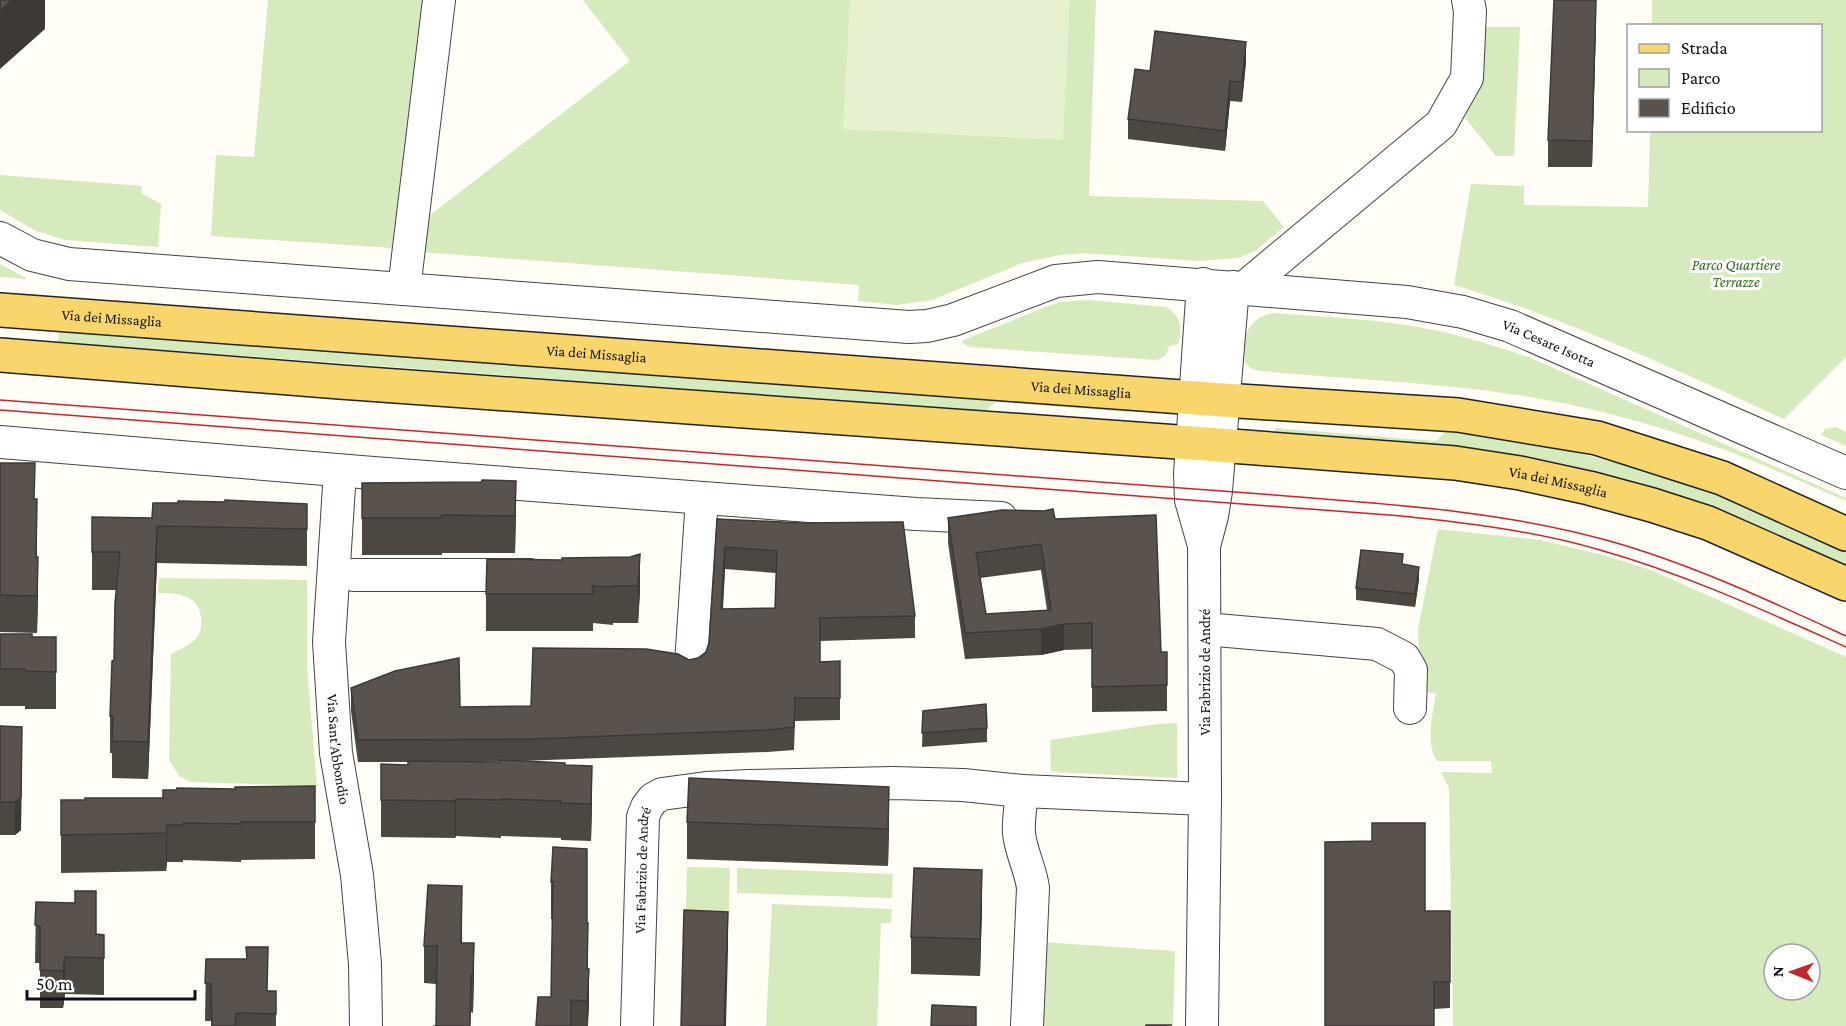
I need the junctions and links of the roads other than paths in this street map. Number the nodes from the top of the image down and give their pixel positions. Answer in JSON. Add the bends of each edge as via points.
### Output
{"nodes":[{"id":1,"x":439,"y":0,"type":"edge"},
{"id":2,"x":1468,"y":0,"type":"edge"},
{"id":3,"x":0,"y":238,"type":"edge"},
{"id":4,"x":1227,"y":286,"type":"junction"},
{"id":5,"x":404,"y":289,"type":"junction"},
{"id":6,"x":0,"y":310,"type":"edge"},
{"id":7,"x":0,"y":355,"type":"edge"},
{"id":8,"x":1209,"y":399,"type":"junction"},
{"id":9,"x":0,"y":442,"type":"edge"},
{"id":10,"x":1206,"y":444,"type":"junction"},
{"id":11,"x":340,"y":471,"type":"junction"},
{"id":12,"x":1846,"y":474,"type":"edge"},
{"id":13,"x":702,"y":498,"type":"junction"},
{"id":14,"x":1031,"y":519,"type":"edge"},
{"id":15,"x":1846,"y":534,"type":"edge"},
{"id":16,"x":354,"y":575,"type":"dead end"},
{"id":17,"x":560,"y":575,"type":"edge"},
{"id":18,"x":1846,"y":584,"type":"edge"},
{"id":19,"x":1205,"y":629,"type":"junction"},
{"id":20,"x":691,"y":664,"type":"edge"},
{"id":21,"x":1410,"y":708,"type":"dead end"},
{"id":22,"x":1022,"y":791,"type":"junction"},
{"id":23,"x":1204,"y":799,"type":"junction"},
{"id":24,"x":366,"y":1026,"type":"edge"},
{"id":25,"x":637,"y":1026,"type":"edge"},
{"id":26,"x":1027,"y":1026,"type":"edge"},
{"id":27,"x":1202,"y":1026,"type":"edge"}],
"edges":[{"from":1,"to":5,"type":"street"},
{"from":2,"to":4,"type":"street","via":[[1467,78],[1441,123]]},
{"from":3,"to":5,"type":"street","via":[[32,255],[69,264]]},
{"from":4,"to":5,"type":"street","via":[[1098,277],[1071,279],[1041,286],[953,320],[909,327]]},
{"from":4,"to":8,"type":"street"},
{"from":4,"to":12,"type":"street","name":"Via Cesare Isotta","via":[[1407,302],[1510,326]]},
{"from":6,"to":8,"type":"main road","name":"Via dei Missaglia"},
{"from":7,"to":10,"type":"main road","name":"Via dei Missaglia"},
{"from":8,"to":10,"type":"street"},
{"from":8,"to":15,"type":"main road","name":"Via dei Missaglia","via":[[1458,415],[1597,438],[1722,478]]},
{"from":9,"to":11,"type":"street"},
{"from":10,"to":18,"type":"main road","name":"Via dei Missaglia","via":[[1455,463],[1589,488],[1708,523]]},
{"from":10,"to":19,"type":"street","name":"Via Fabrizio de André","via":[[1190,474],[1191,500],[1204,546]]},
{"from":11,"to":13,"type":"street"},
{"from":11,"to":24,"type":"street","name":"Via Sant'Abbondio","via":[[329,642],[336,753],[357,875]]},
{"from":13,"to":14,"type":"street"},
{"from":13,"to":20,"type":"street"},
{"from":16,"to":17,"type":"street"},
{"from":19,"to":21,"type":"street","via":[[1377,644],[1390,649],[1404,658],[1411,670]]},
{"from":19,"to":23,"type":"street","name":"Via Fabrizio de André"},
{"from":22,"to":23,"type":"street","name":"Via Fabrizio de André"},
{"from":22,"to":25,"type":"street","name":"Via Fabrizio de André","via":[[963,785],[824,783],[706,788],[662,794],[653,799],[643,817]]},
{"from":22,"to":26,"type":"street","via":[[1019,834],[1033,888]]},
{"from":23,"to":27,"type":"street","name":"Via Fabrizio de André"}]}
